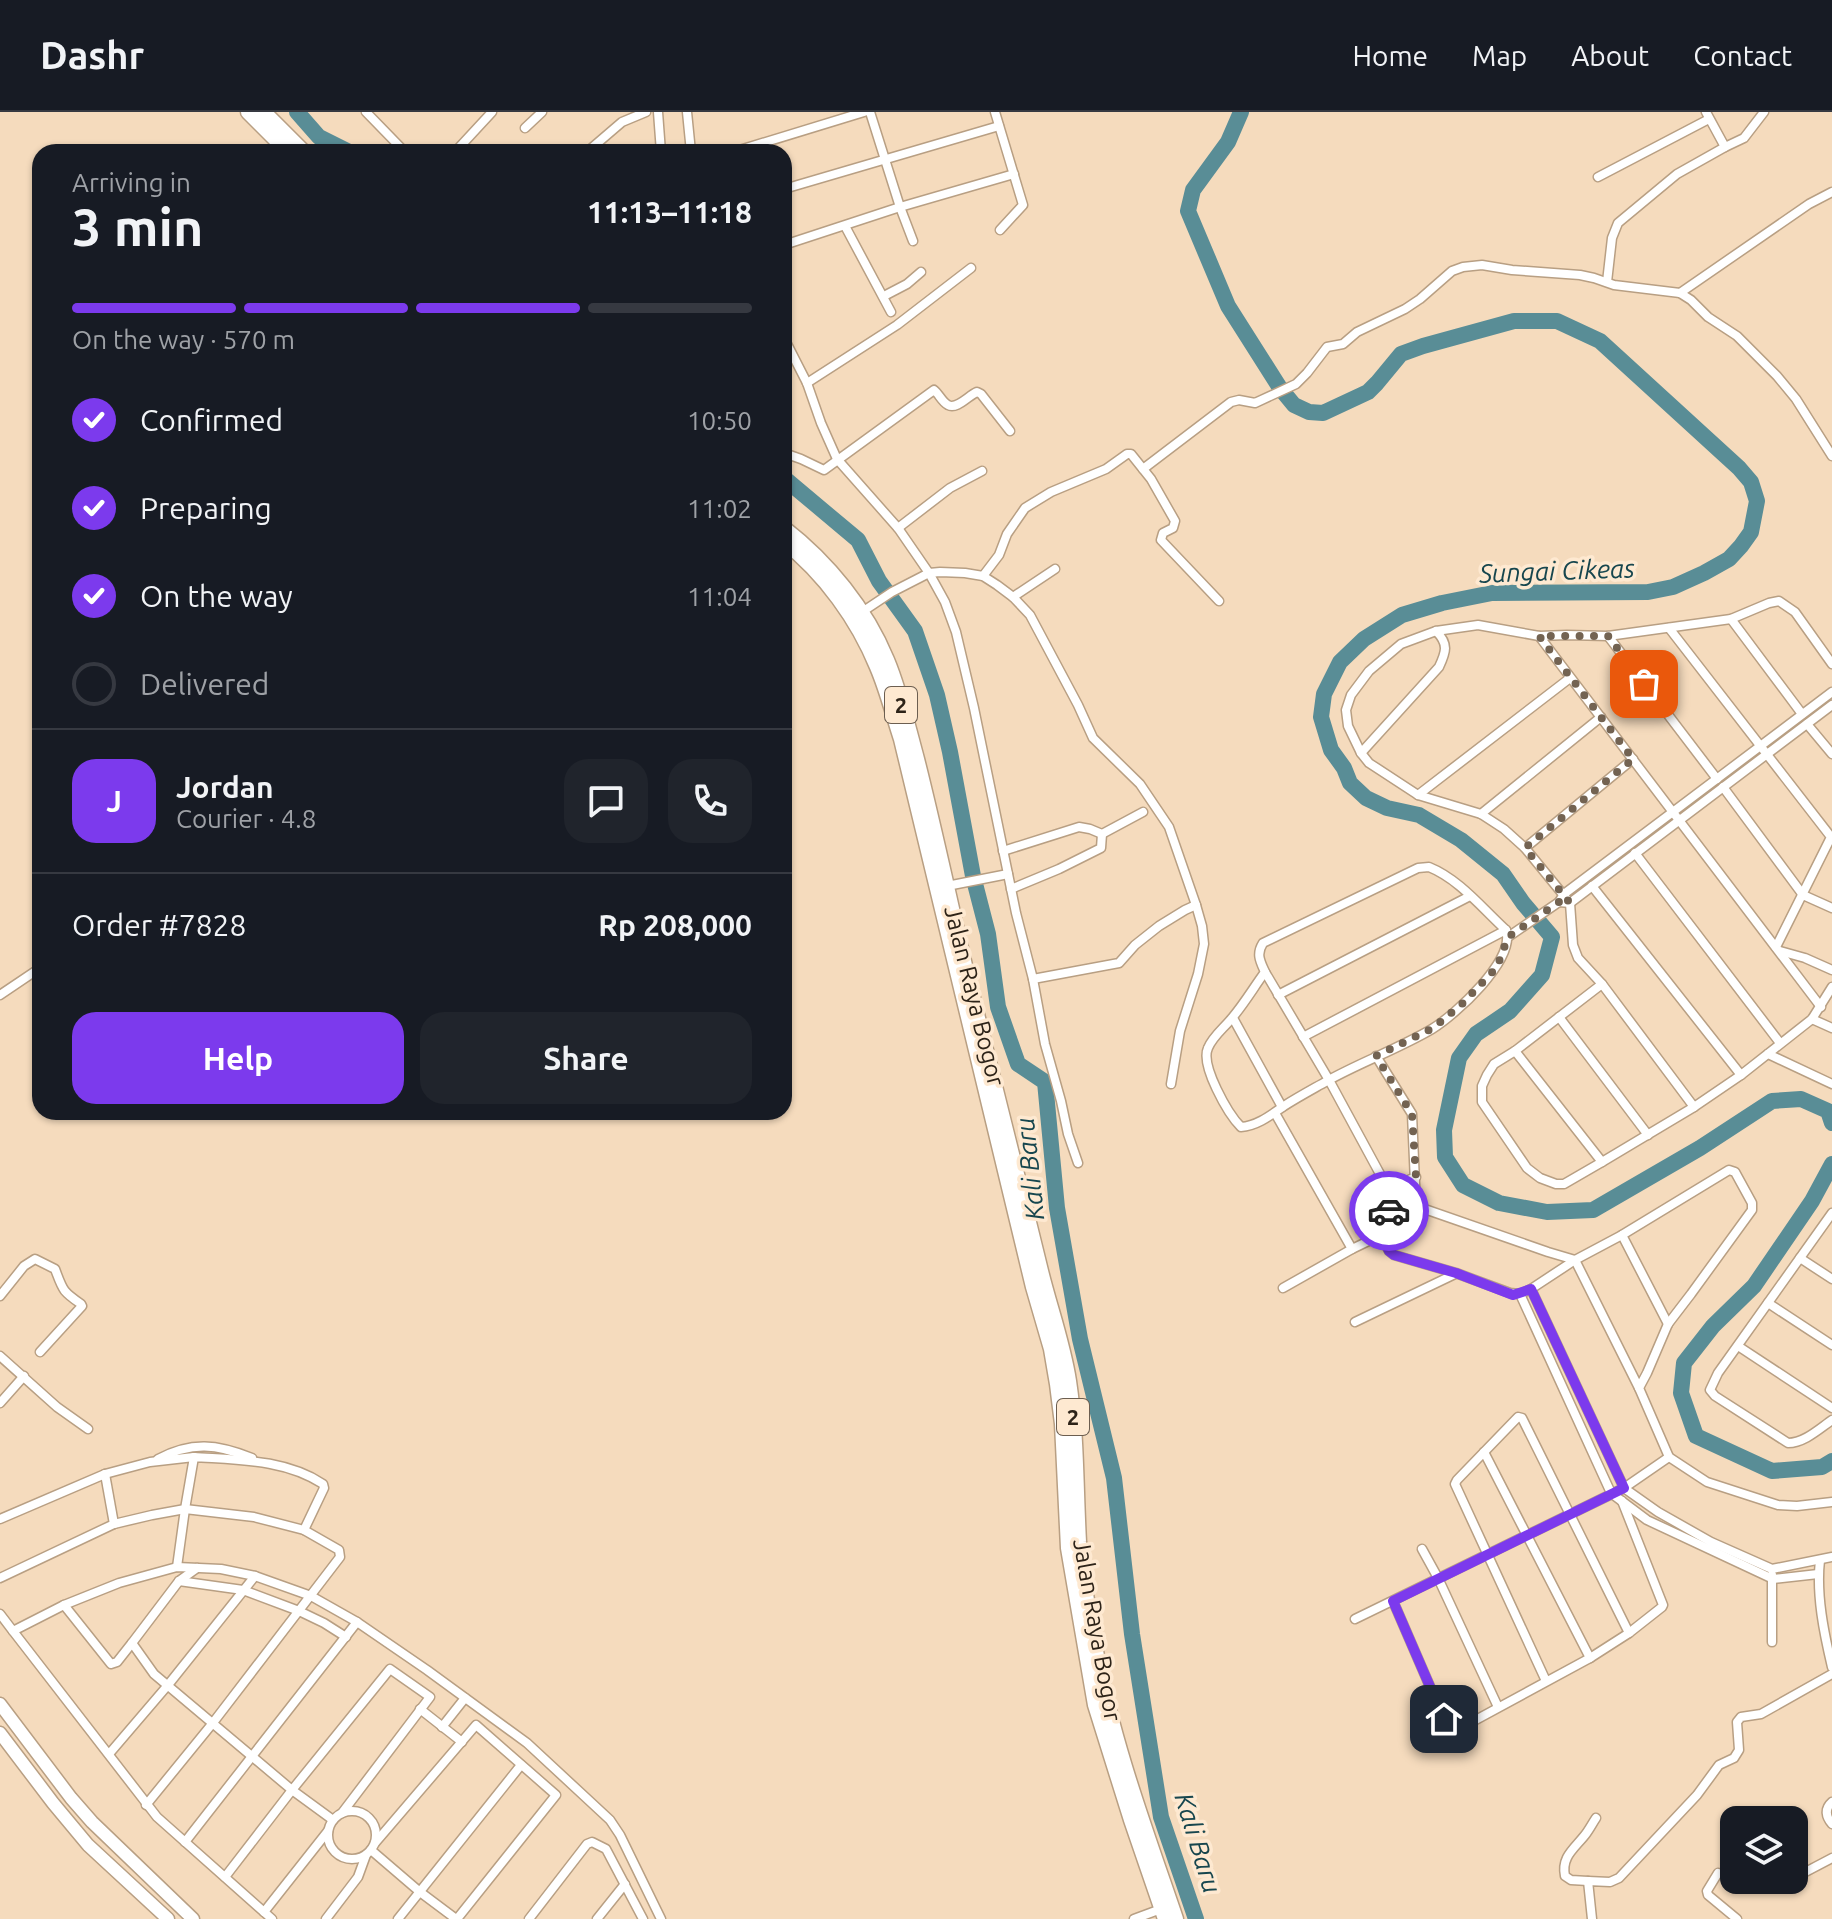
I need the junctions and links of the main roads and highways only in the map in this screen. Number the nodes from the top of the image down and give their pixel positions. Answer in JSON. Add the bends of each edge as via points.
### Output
{"nodes":[{"id":1,"x":248,"y":112,"type":"edge"},
{"id":2,"x":264,"y":112,"type":"edge"},
{"id":3,"x":280,"y":144,"type":"edge"},
{"id":4,"x":296,"y":144,"type":"edge"},
{"id":5,"x":792,"y":534,"type":"edge"},
{"id":6,"x":792,"y":550,"type":"edge"},
{"id":7,"x":0,"y":1704,"type":"edge"},
{"id":8,"x":1,"y":1735,"type":"edge"},
{"id":9,"x":1151,"y":1863,"type":"junction"},
{"id":10,"x":1163,"y":1914,"type":"edge"},
{"id":11,"x":168,"y":1919,"type":"edge"},
{"id":12,"x":193,"y":1919,"type":"edge"},
{"id":13,"x":1176,"y":1919,"type":"edge"}],
"edges":[{"from":1,"to":3,"type":"highway"},
{"from":2,"to":4,"type":"highway"},
{"from":5,"to":9,"type":"highway","name":"Jalan Raya Bogor","number":"2","via":[[862,612],[888,662],[911,735],[1061,1342],[1073,1423],[1080,1547],[1096,1650]]},
{"from":6,"to":9,"type":"highway","name":"Jalan Raya Bogor","number":"2","via":[[822,579],[865,640],[901,739],[1051,1349],[1062,1424],[1068,1548],[1095,1705]]},
{"from":7,"to":12,"type":"main road","via":[[92,1822]]},
{"from":8,"to":11,"type":"main road","via":[[88,1845]]},
{"from":9,"to":10,"type":"highway","name":"Jalan Raya Bogor","number":"2"},
{"from":9,"to":13,"type":"highway","name":"Jalan Raya Bogor","number":"2"}]}
